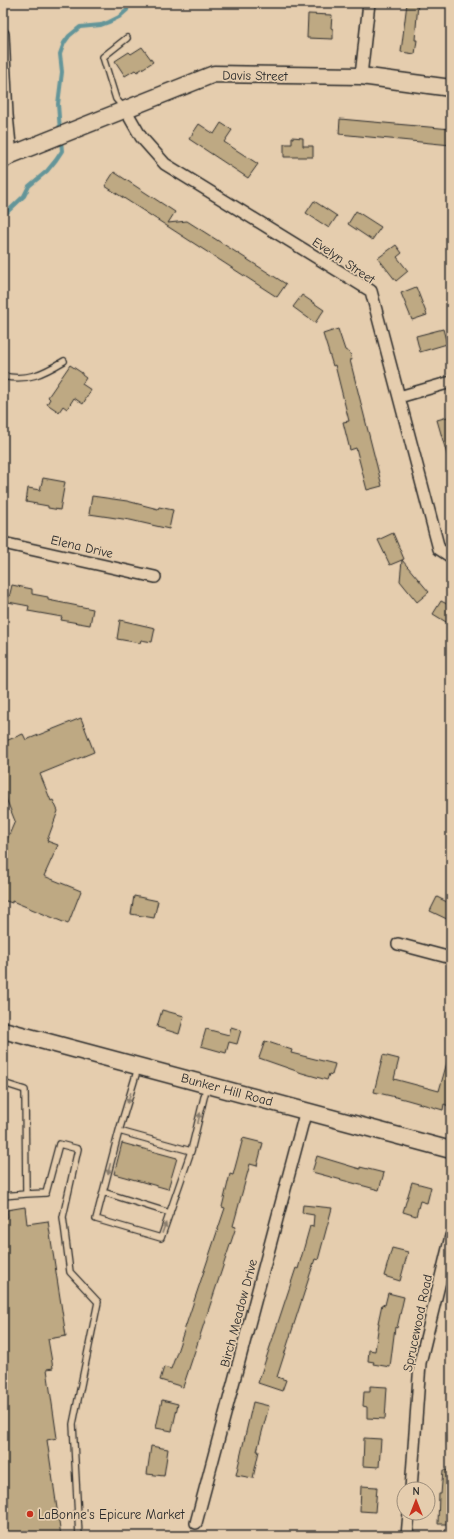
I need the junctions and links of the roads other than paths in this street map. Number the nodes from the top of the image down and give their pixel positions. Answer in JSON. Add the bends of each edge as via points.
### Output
{"nodes":[{"id":1,"x":369,"y":3,"type":"edge"},
{"id":2,"x":3,"y":34,"type":"edge"},
{"id":3,"x":126,"y":38,"type":"dead end"},
{"id":4,"x":361,"y":76,"type":"junction"},
{"id":5,"x":451,"y":88,"type":"edge"},
{"id":6,"x":125,"y":109,"type":"junction"},
{"id":7,"x":7,"y":158,"type":"edge"},
{"id":8,"x":64,"y":361,"type":"dead end"},
{"id":9,"x":3,"y":376,"type":"edge"},
{"id":10,"x":451,"y":382,"type":"edge"},
{"id":11,"x":399,"y":397,"type":"junction"},
{"id":12,"x":3,"y":543,"type":"edge"},
{"id":13,"x":451,"y":557,"type":"edge"},
{"id":14,"x":155,"y":577,"type":"dead end"},
{"id":15,"x":398,"y":944,"type":"dead end"},
{"id":16,"x":451,"y":958,"type":"edge"},
{"id":17,"x":3,"y":1030,"type":"edge"},
{"id":18,"x":139,"y":1066,"type":"junction"},
{"id":19,"x":3,"y":1083,"type":"edge"},
{"id":20,"x":207,"y":1084,"type":"junction"},
{"id":21,"x":306,"y":1110,"type":"junction"},
{"id":22,"x":119,"y":1131,"type":"junction"},
{"id":23,"x":451,"y":1150,"type":"edge"},
{"id":24,"x":191,"y":1151,"type":"junction"},
{"id":25,"x":103,"y":1192,"type":"junction"},
{"id":26,"x":26,"y":1194,"type":"junction"},
{"id":27,"x":3,"y":1196,"type":"edge"},
{"id":28,"x":170,"y":1213,"type":"junction"},
{"id":29,"x":451,"y":1236,"type":"edge"},
{"id":30,"x":411,"y":1481,"type":"edge"},
{"id":31,"x":408,"y":1521,"type":"edge"},
{"id":32,"x":196,"y":1523,"type":"dead end"},
{"id":33,"x":79,"y":1536,"type":"edge"},
{"id":34,"x":407,"y":1536,"type":"edge"}],
"edges":[{"from":1,"to":4,"type":"street"},
{"from":2,"to":7,"type":"street"},
{"from":3,"to":6,"type":"lane","via":[[103,57],[116,99]]},
{"from":4,"to":5,"type":"main road","name":"Davis Street"},
{"from":4,"to":6,"type":"main road","name":"Davis Street","via":[[214,74]]},
{"from":6,"to":7,"type":"main road","name":"Davis Street"},
{"from":6,"to":11,"type":"street","name":"Evelyn Street","via":[[141,137],[165,164],[370,291]]},
{"from":8,"to":9,"type":"lane","via":[[43,374],[23,378]]},
{"from":10,"to":11,"type":"street"},
{"from":11,"to":13,"type":"street","name":"Evelyn Street","via":[[439,549]]},
{"from":12,"to":14,"type":"street","name":"Elena Drive"},
{"from":15,"to":16,"type":"street"},
{"from":17,"to":18,"type":"main road","name":"Bunker Hill Road"},
{"from":18,"to":20,"type":"main road","name":"Bunker Hill Road"},
{"from":18,"to":22,"type":"lane","one_way":true},
{"from":19,"to":26,"type":"lane","via":[[25,1090]]},
{"from":20,"to":21,"type":"main road","name":"Bunker Hill Road"},
{"from":24,"to":20,"type":"lane","one_way":true},
{"from":21,"to":23,"type":"main road","name":"Bunker Hill Road"},
{"from":21,"to":32,"type":"street","name":"Birch Meadow Drive"},
{"from":22,"to":24,"type":"lane"},
{"from":22,"to":25,"type":"lane","one_way":true},
{"from":24,"to":28,"type":"lane"},
{"from":25,"to":28,"type":"lane"},
{"from":25,"to":28,"type":"lane","one_way":true,"via":[[96,1219],[161,1238]]},
{"from":26,"to":27,"type":"lane"},
{"from":26,"to":33,"type":"lane","via":[[46,1193],[59,1144],[78,1149],[63,1217],[70,1272],[98,1302],[73,1424]]},
{"from":29,"to":30,"type":"street","name":"Sprucewood Road","via":[[420,1363]]},
{"from":31,"to":34,"type":"street"}]}
